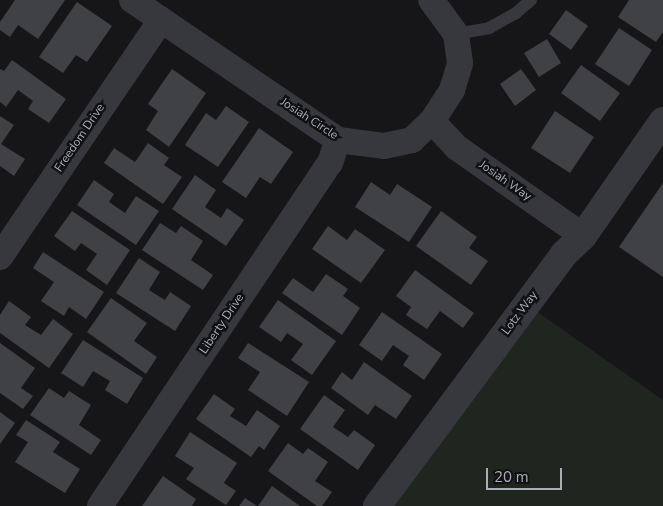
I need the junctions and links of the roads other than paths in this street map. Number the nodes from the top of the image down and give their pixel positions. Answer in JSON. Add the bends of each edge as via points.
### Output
{"nodes":[{"id":1,"x":132,"y":0,"type":"edge"},
{"id":2,"x":431,"y":0,"type":"edge"},
{"id":3,"x":530,"y":0,"type":"edge"},
{"id":4,"x":161,"y":20,"type":"junction"},
{"id":5,"x":456,"y":34,"type":"junction"},
{"id":6,"x":432,"y":121,"type":"junction"},
{"id":7,"x":663,"y":121,"type":"edge"},
{"id":8,"x":338,"y":140,"type":"junction"},
{"id":9,"x":584,"y":236,"type":"junction"},
{"id":10,"x":0,"y":257,"type":"edge"},
{"id":11,"x":100,"y":506,"type":"edge"},
{"id":12,"x":377,"y":506,"type":"edge"}],
"edges":[{"from":1,"to":4,"type":"street","name":"Josiah Circle"},
{"from":2,"to":5,"type":"street","name":"Josiah Circle"},
{"from":3,"to":5,"type":"lane","via":[[516,13],[489,28]]},
{"from":4,"to":8,"type":"street","name":"Josiah Circle"},
{"from":4,"to":10,"type":"street","name":"Freedom Drive"},
{"from":5,"to":6,"type":"street","name":"Josiah Circle","via":[[460,63],[452,90]]},
{"from":6,"to":8,"type":"street","name":"Josiah Circle","via":[[412,140],[384,146]]},
{"from":6,"to":9,"type":"street","name":"Josiah Way","via":[[456,147]]},
{"from":7,"to":9,"type":"street","name":"Lotz Way"},
{"from":8,"to":11,"type":"street","name":"Liberty Drive","via":[[330,162]]},
{"from":9,"to":12,"type":"street","name":"Lotz Way","via":[[564,254]]}]}
